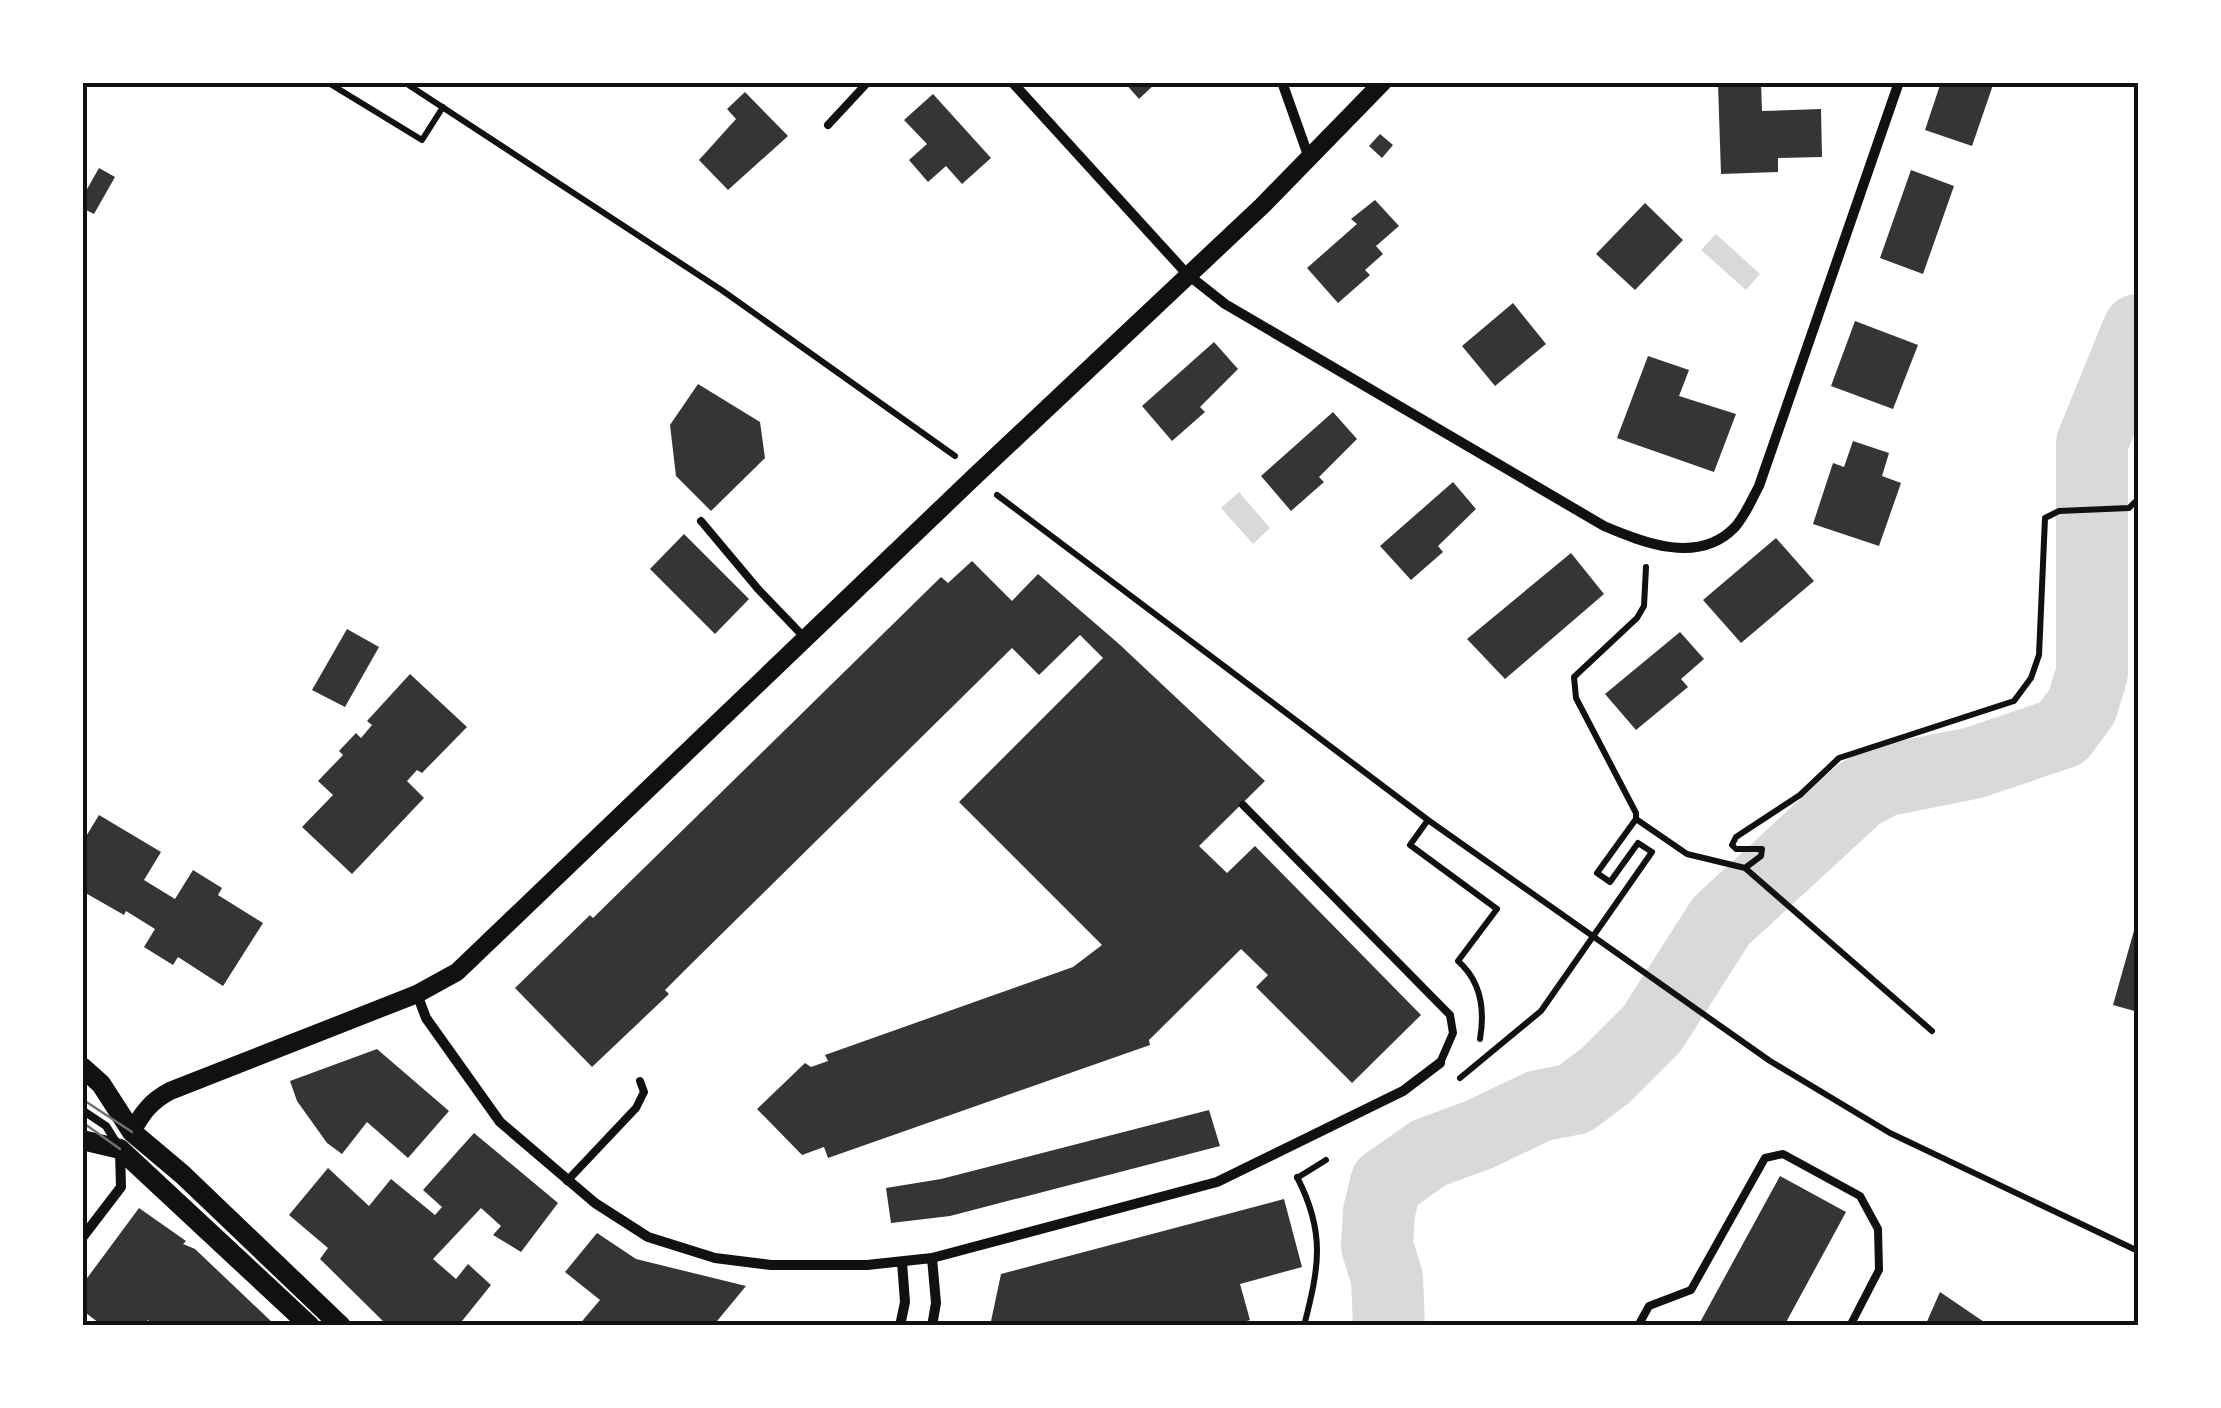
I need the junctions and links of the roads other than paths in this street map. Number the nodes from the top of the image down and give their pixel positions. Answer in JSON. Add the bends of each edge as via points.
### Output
{"nodes":[{"id":1,"x":868,"y":82,"type":"edge"},
{"id":2,"x":1012,"y":82,"type":"edge"},
{"id":3,"x":1282,"y":82,"type":"edge"},
{"id":4,"x":1383,"y":82,"type":"edge"},
{"id":5,"x":1899,"y":82,"type":"edge"},
{"id":6,"x":828,"y":125,"type":"dead end"},
{"id":7,"x":1310,"y":159,"type":"junction"},
{"id":8,"x":1187,"y":274,"type":"junction"},
{"id":9,"x":702,"y":521,"type":"dead end"},
{"id":10,"x":805,"y":638,"type":"junction"},
{"id":11,"x":1243,"y":806,"type":"dead end"},
{"id":12,"x":418,"y":994,"type":"junction"},
{"id":13,"x":1440,"y":1063,"type":"joint"},
{"id":14,"x":82,"y":1067,"type":"edge"},
{"id":15,"x":640,"y":1080,"type":"dead end"},
{"id":16,"x":82,"y":1110,"type":"edge"},
{"id":17,"x":106,"y":1126,"type":"junction"},
{"id":18,"x":82,"y":1140,"type":"edge"},
{"id":19,"x":126,"y":1140,"type":"junction"},
{"id":20,"x":567,"y":1181,"type":"junction"},
{"id":21,"x":82,"y":1238,"type":"edge"},
{"id":22,"x":932,"y":1258,"type":"junction"},
{"id":23,"x":902,"y":1262,"type":"junction"},
{"id":24,"x":310,"y":1326,"type":"edge"},
{"id":25,"x":341,"y":1326,"type":"edge"},
{"id":26,"x":900,"y":1326,"type":"edge"},
{"id":27,"x":932,"y":1326,"type":"edge"},
{"id":28,"x":1638,"y":1326,"type":"edge"},
{"id":29,"x":1850,"y":1326,"type":"edge"}],
"edges":[{"from":1,"to":6,"type":"lane"},
{"from":2,"to":8,"type":"street"},
{"from":3,"to":7,"type":"street"},
{"from":4,"to":7,"type":"street"},
{"from":5,"to":8,"type":"street","via":[[1759,486],[1736,526],[1713,543],[1648,545],[1604,526],[1323,364]]},
{"from":7,"to":8,"type":"street"},
{"from":8,"to":10,"type":"street"},
{"from":9,"to":10,"type":"lane"},
{"from":10,"to":12,"type":"street","via":[[457,972]]},
{"from":11,"to":13,"type":"lane","via":[[1450,1014],[1453,1032]]},
{"from":12,"to":19,"type":"street","via":[[170,1090],[155,1098]]},
{"from":12,"to":20,"type":"street","via":[[426,1018],[500,1122]]},
{"from":13,"to":22,"type":"street","via":[[1403,1091],[1217,1182]]},
{"from":14,"to":19,"type":"main road","via":[[102,1084]]},
{"from":15,"to":20,"type":"lane","via":[[644,1092],[636,1108]]},
{"from":16,"to":17,"type":"lane"},
{"from":17,"to":19,"type":"lane"},
{"from":17,"to":19,"type":"lane"},
{"from":18,"to":19,"type":"main road"},
{"from":19,"to":21,"type":"street","via":[[121,1187]]},
{"from":19,"to":24,"type":"main road"},
{"from":19,"to":25,"type":"main road","via":[[182,1174]]},
{"from":20,"to":23,"type":"street","via":[[648,1237],[715,1258],[814,1266]]},
{"from":22,"to":23,"type":"street"},
{"from":22,"to":27,"type":"street"},
{"from":23,"to":26,"type":"street"},
{"from":28,"to":29,"type":"lane","via":[[1650,1306],[1692,1290],[1764,1158],[1783,1154],[1860,1196],[1878,1229],[1879,1270]]}]}
